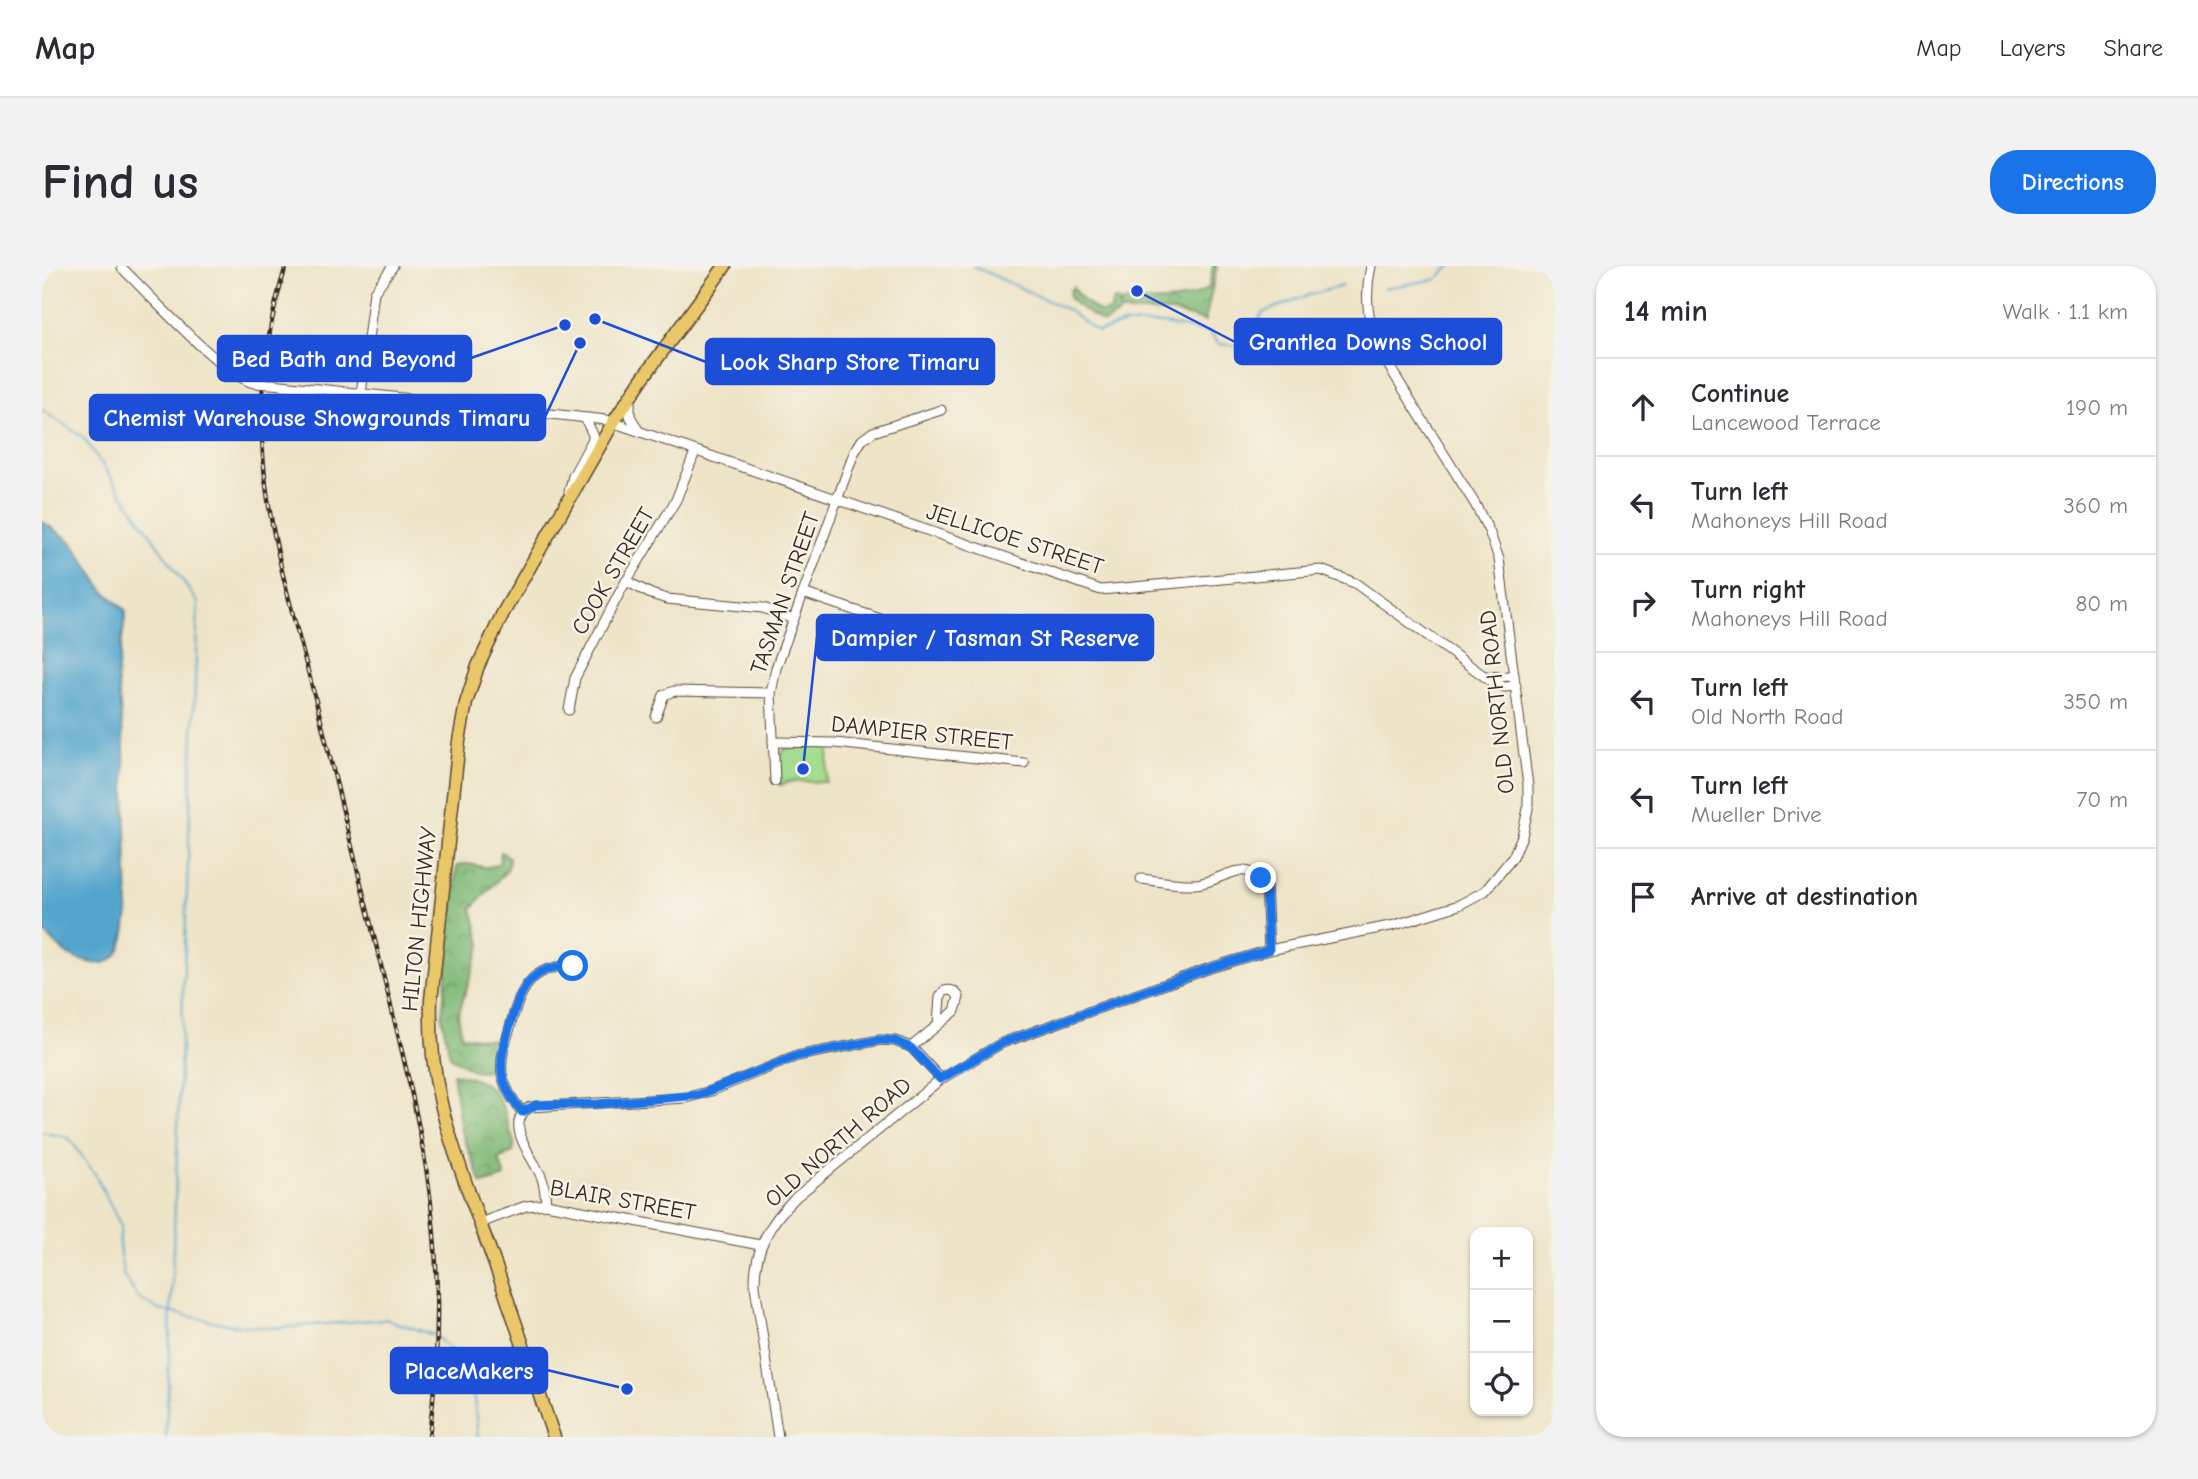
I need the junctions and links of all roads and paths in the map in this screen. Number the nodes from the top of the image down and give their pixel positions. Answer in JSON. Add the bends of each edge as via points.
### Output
{"nodes":[{"id":1,"x":393,"y":266,"type":"edge"},
{"id":2,"x":725,"y":266,"type":"edge"},
{"id":3,"x":1371,"y":266,"type":"edge"},
{"id":4,"x":122,"y":268,"type":"dead end"},
{"id":5,"x":360,"y":394,"type":"junction"},
{"id":6,"x":631,"y":396,"type":"junction"},
{"id":7,"x":941,"y":410,"type":"dead end"},
{"id":8,"x":585,"y":418,"type":"junction"},
{"id":9,"x":613,"y":422,"type":"junction"},
{"id":10,"x":640,"y":432,"type":"junction"},
{"id":11,"x":695,"y":452,"type":"junction"},
{"id":12,"x":567,"y":500,"type":"junction"},
{"id":13,"x":835,"y":500,"type":"junction"},
{"id":14,"x":626,"y":581,"type":"junction"},
{"id":15,"x":803,"y":593,"type":"junction"},
{"id":16,"x":793,"y":619,"type":"junction"},
{"id":17,"x":988,"y":655,"type":"dead end"},
{"id":18,"x":1515,"y":681,"type":"junction"},
{"id":19,"x":771,"y":693,"type":"junction"},
{"id":20,"x":569,"y":710,"type":"dead end"},
{"id":21,"x":656,"y":717,"type":"dead end"},
{"id":22,"x":773,"y":742,"type":"junction"},
{"id":23,"x":1024,"y":763,"type":"dead end"},
{"id":24,"x":775,"y":781,"type":"dead end"},
{"id":25,"x":1141,"y":879,"type":"dead end"},
{"id":26,"x":1269,"y":950,"type":"junction"},
{"id":27,"x":580,"y":967,"type":"dead end"},
{"id":28,"x":938,"y":1024,"type":"dead end"},
{"id":29,"x":911,"y":1048,"type":"junction"},
{"id":30,"x":940,"y":1079,"type":"junction"},
{"id":31,"x":522,"y":1112,"type":"junction"},
{"id":32,"x":546,"y":1204,"type":"junction"},
{"id":33,"x":480,"y":1223,"type":"junction"},
{"id":34,"x":761,"y":1245,"type":"junction"},
{"id":35,"x":554,"y":1437,"type":"edge"},
{"id":36,"x":778,"y":1437,"type":"edge"}],
"edges":[{"from":1,"to":5,"type":"street","via":[[374,292]]},
{"from":2,"to":6,"type":"highway","name":"HILTON HIGHWAY"},
{"from":3,"to":18,"type":"street","name":"OLD NORTH ROAD","via":[[1368,313],[1379,350],[1475,504],[1496,550]]},
{"from":4,"to":5,"type":"street","name":"JELLICOE STREET","bridge":true,"via":[[241,378]]},
{"from":5,"to":8,"type":"street","name":"JELLICOE STREET"},
{"from":6,"to":9,"type":"highway","name":"HILTON HIGHWAY"},
{"from":6,"to":10,"type":"street","via":[[629,416]]},
{"from":7,"to":13,"type":"street","name":"TASMAN STREET","via":[[873,432],[862,440]]},
{"from":8,"to":9,"type":"street","name":"JELLICOE STREET"},
{"from":8,"to":12,"type":"street","via":[[594,437],[573,476]]},
{"from":9,"to":10,"type":"street","name":"JELLICOE STREET"},
{"from":9,"to":12,"type":"highway","name":"HILTON HIGHWAY"},
{"from":10,"to":11,"type":"street","name":"JELLICOE STREET"},
{"from":11,"to":13,"type":"street","name":"JELLICOE STREET"},
{"from":11,"to":14,"type":"street","name":"COOK STREET","via":[[676,500]]},
{"from":12,"to":33,"type":"highway","name":"HILTON HIGHWAY","via":[[486,647],[466,704],[457,754],[432,980],[430,1039],[443,1118]]},
{"from":13,"to":15,"type":"street","name":"TASMAN STREET"},
{"from":13,"to":18,"type":"street","name":"JELLICOE STREET","via":[[1101,590],[1321,570],[1355,583],[1499,686]]},
{"from":14,"to":16,"type":"street","via":[[667,599],[763,608]]},
{"from":14,"to":20,"type":"street","name":"COOK STREET","via":[[575,678]]},
{"from":15,"to":16,"type":"street","name":"TASMAN STREET"},
{"from":15,"to":17,"type":"street"},
{"from":16,"to":19,"type":"street","name":"TASMAN STREET"},
{"from":18,"to":26,"type":"street","name":"OLD NORTH ROAD","via":[[1528,809],[1513,858],[1500,876],[1485,891],[1459,905],[1395,925]]},
{"from":19,"to":21,"type":"street","via":[[674,691],[664,695]]},
{"from":19,"to":22,"type":"street","name":"TASMAN STREET"},
{"from":22,"to":23,"type":"street","name":"DAMPIER STREET","via":[[835,743]]},
{"from":22,"to":24,"type":"street","name":"TASMAN STREET"},
{"from":25,"to":26,"type":"street","via":[[1198,884],[1236,870],[1250,871],[1266,884]]},
{"from":26,"to":30,"type":"street","name":"OLD NORTH ROAD","via":[[1002,1043]]},
{"from":27,"to":31,"type":"street","via":[[550,968],[536,975],[520,993],[501,1062],[505,1087]]},
{"from":28,"to":29,"type":"street"},
{"from":29,"to":30,"type":"street"},
{"from":29,"to":31,"type":"street","via":[[889,1040],[865,1042],[797,1056],[699,1095],[536,1105]]},
{"from":30,"to":34,"type":"street","name":"OLD NORTH ROAD","via":[[796,1197],[779,1213]]},
{"from":31,"to":32,"type":"street","via":[[519,1130],[544,1183]]},
{"from":32,"to":33,"type":"street","name":"BLAIR STREET","via":[[526,1206]]},
{"from":32,"to":34,"type":"street","name":"BLAIR STREET"},
{"from":33,"to":35,"type":"highway","name":"HILTON HIGHWAY"},
{"from":34,"to":36,"type":"street","name":"OLD NORTH ROAD","via":[[755,1286]]}]}
